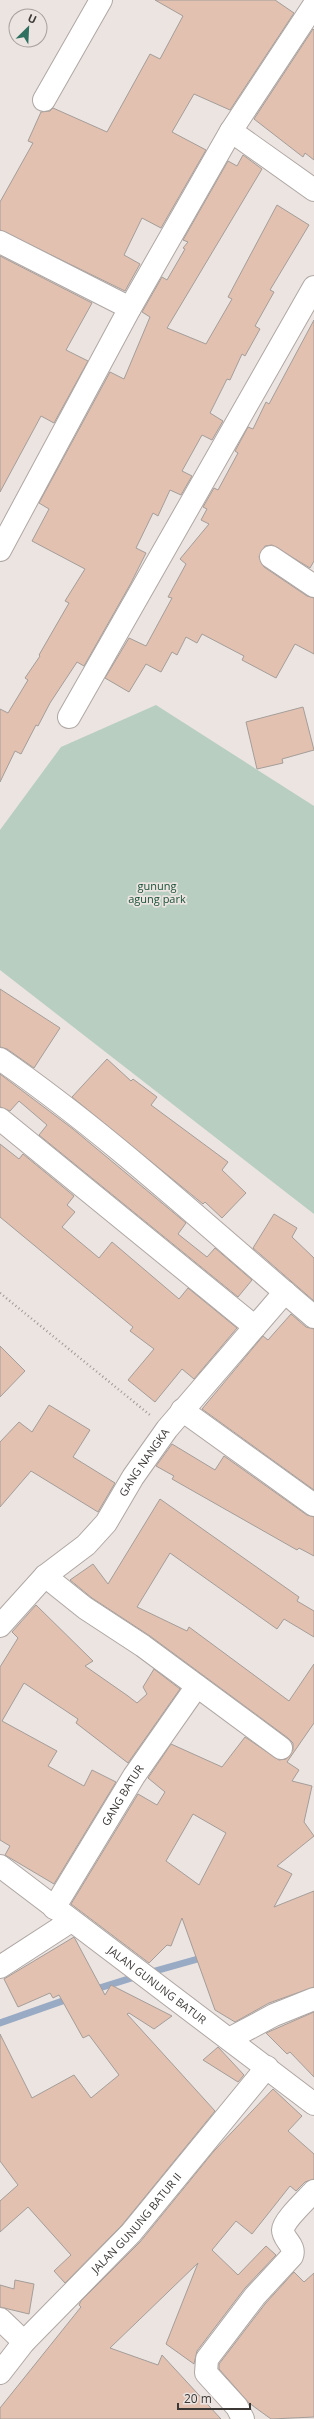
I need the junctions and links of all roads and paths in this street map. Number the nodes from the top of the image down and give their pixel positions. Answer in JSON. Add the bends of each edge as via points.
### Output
{"nodes":[{"id":1,"x":101,"y":0,"type":"edge"},
{"id":2,"x":314,"y":5,"type":"edge"},
{"id":3,"x":44,"y":100,"type":"dead end"},
{"id":4,"x":231,"y":131,"type":"junction"},
{"id":5,"x":314,"y":190,"type":"edge"},
{"id":6,"x":0,"y":242,"type":"edge"},
{"id":7,"x":314,"y":287,"type":"edge"},
{"id":8,"x":130,"y":308,"type":"junction"},
{"id":9,"x":0,"y":550,"type":"edge"},
{"id":10,"x":271,"y":557,"type":"dead end"},
{"id":11,"x":314,"y":586,"type":"edge"},
{"id":12,"x":69,"y":717,"type":"dead end"},
{"id":13,"x":0,"y":1059,"type":"edge"},
{"id":14,"x":0,"y":1119,"type":"edge"},
{"id":15,"x":285,"y":1292,"type":"junction"},
{"id":16,"x":0,"y":1293,"type":"edge"},
{"id":17,"x":314,"y":1317,"type":"edge"},
{"id":18,"x":255,"y":1327,"type":"junction"},
{"id":19,"x":182,"y":1410,"type":"junction"},
{"id":20,"x":167,"y":1428,"type":"junction"},
{"id":21,"x":314,"y":1505,"type":"edge"},
{"id":22,"x":45,"y":1576,"type":"junction"},
{"id":23,"x":0,"y":1626,"type":"edge"},
{"id":24,"x":197,"y":1686,"type":"junction"},
{"id":25,"x":281,"y":1748,"type":"dead end"},
{"id":26,"x":0,"y":1866,"type":"edge"},
{"id":27,"x":63,"y":1914,"type":"junction"},
{"id":28,"x":0,"y":1967,"type":"edge"},
{"id":29,"x":314,"y":1999,"type":"edge"},
{"id":30,"x":229,"y":2039,"type":"junction"},
{"id":31,"x":267,"y":2067,"type":"junction"},
{"id":32,"x":314,"y":2104,"type":"edge"},
{"id":33,"x":314,"y":2191,"type":"edge"},
{"id":34,"x":0,"y":2319,"type":"edge"},
{"id":35,"x":24,"y":2342,"type":"junction"},
{"id":36,"x":0,"y":2373,"type":"edge"},
{"id":37,"x":243,"y":2419,"type":"edge"}],
"edges":[{"from":1,"to":3,"type":"street"},
{"from":2,"to":4,"type":"street"},
{"from":4,"to":5,"type":"street"},
{"from":4,"to":8,"type":"street"},
{"from":6,"to":8,"type":"street"},
{"from":7,"to":12,"type":"street"},
{"from":8,"to":9,"type":"street"},
{"from":10,"to":11,"type":"street"},
{"from":13,"to":15,"type":"street","via":[[33,1082],[130,1161]]},
{"from":14,"to":18,"type":"street"},
{"from":15,"to":17,"type":"street"},
{"from":15,"to":18,"type":"street","name":"GANG NANGKA"},
{"from":16,"to":20,"type":"path"},
{"from":18,"to":19,"type":"street","name":"GANG NANGKA"},
{"from":19,"to":20,"type":"street","name":"GANG NANGKA"},
{"from":19,"to":21,"type":"street"},
{"from":20,"to":22,"type":"street","name":"GANG NANGKA","via":[[106,1522],[86,1545]]},
{"from":22,"to":23,"type":"street","name":"GANG NANGKA"},
{"from":22,"to":24,"type":"street","via":[[85,1608]]},
{"from":24,"to":25,"type":"street"},
{"from":24,"to":27,"type":"street","name":"GANG BATUR","via":[[134,1776]]},
{"from":26,"to":27,"type":"street","name":"JALAN GUNUNG BATUR"},
{"from":27,"to":28,"type":"street"},
{"from":27,"to":30,"type":"street","name":"JALAN GUNUNG BATUR"},
{"from":29,"to":30,"type":"street"},
{"from":30,"to":31,"type":"street","name":"JALAN GUNUNG BATUR"},
{"from":31,"to":32,"type":"street","name":"JALAN GUNUNG BATUR"},
{"from":31,"to":35,"type":"street","name":"JALAN GUNUNG BATUR II","via":[[131,2233]]},
{"from":33,"to":37,"type":"street","via":[[284,2224],[283,2232],[292,2248],[292,2256],[255,2296],[207,2359],[206,2373],[236,2407]]},
{"from":34,"to":35,"type":"street"},
{"from":35,"to":36,"type":"street","name":"JALAN GUNUNG BATUR II"}]}
